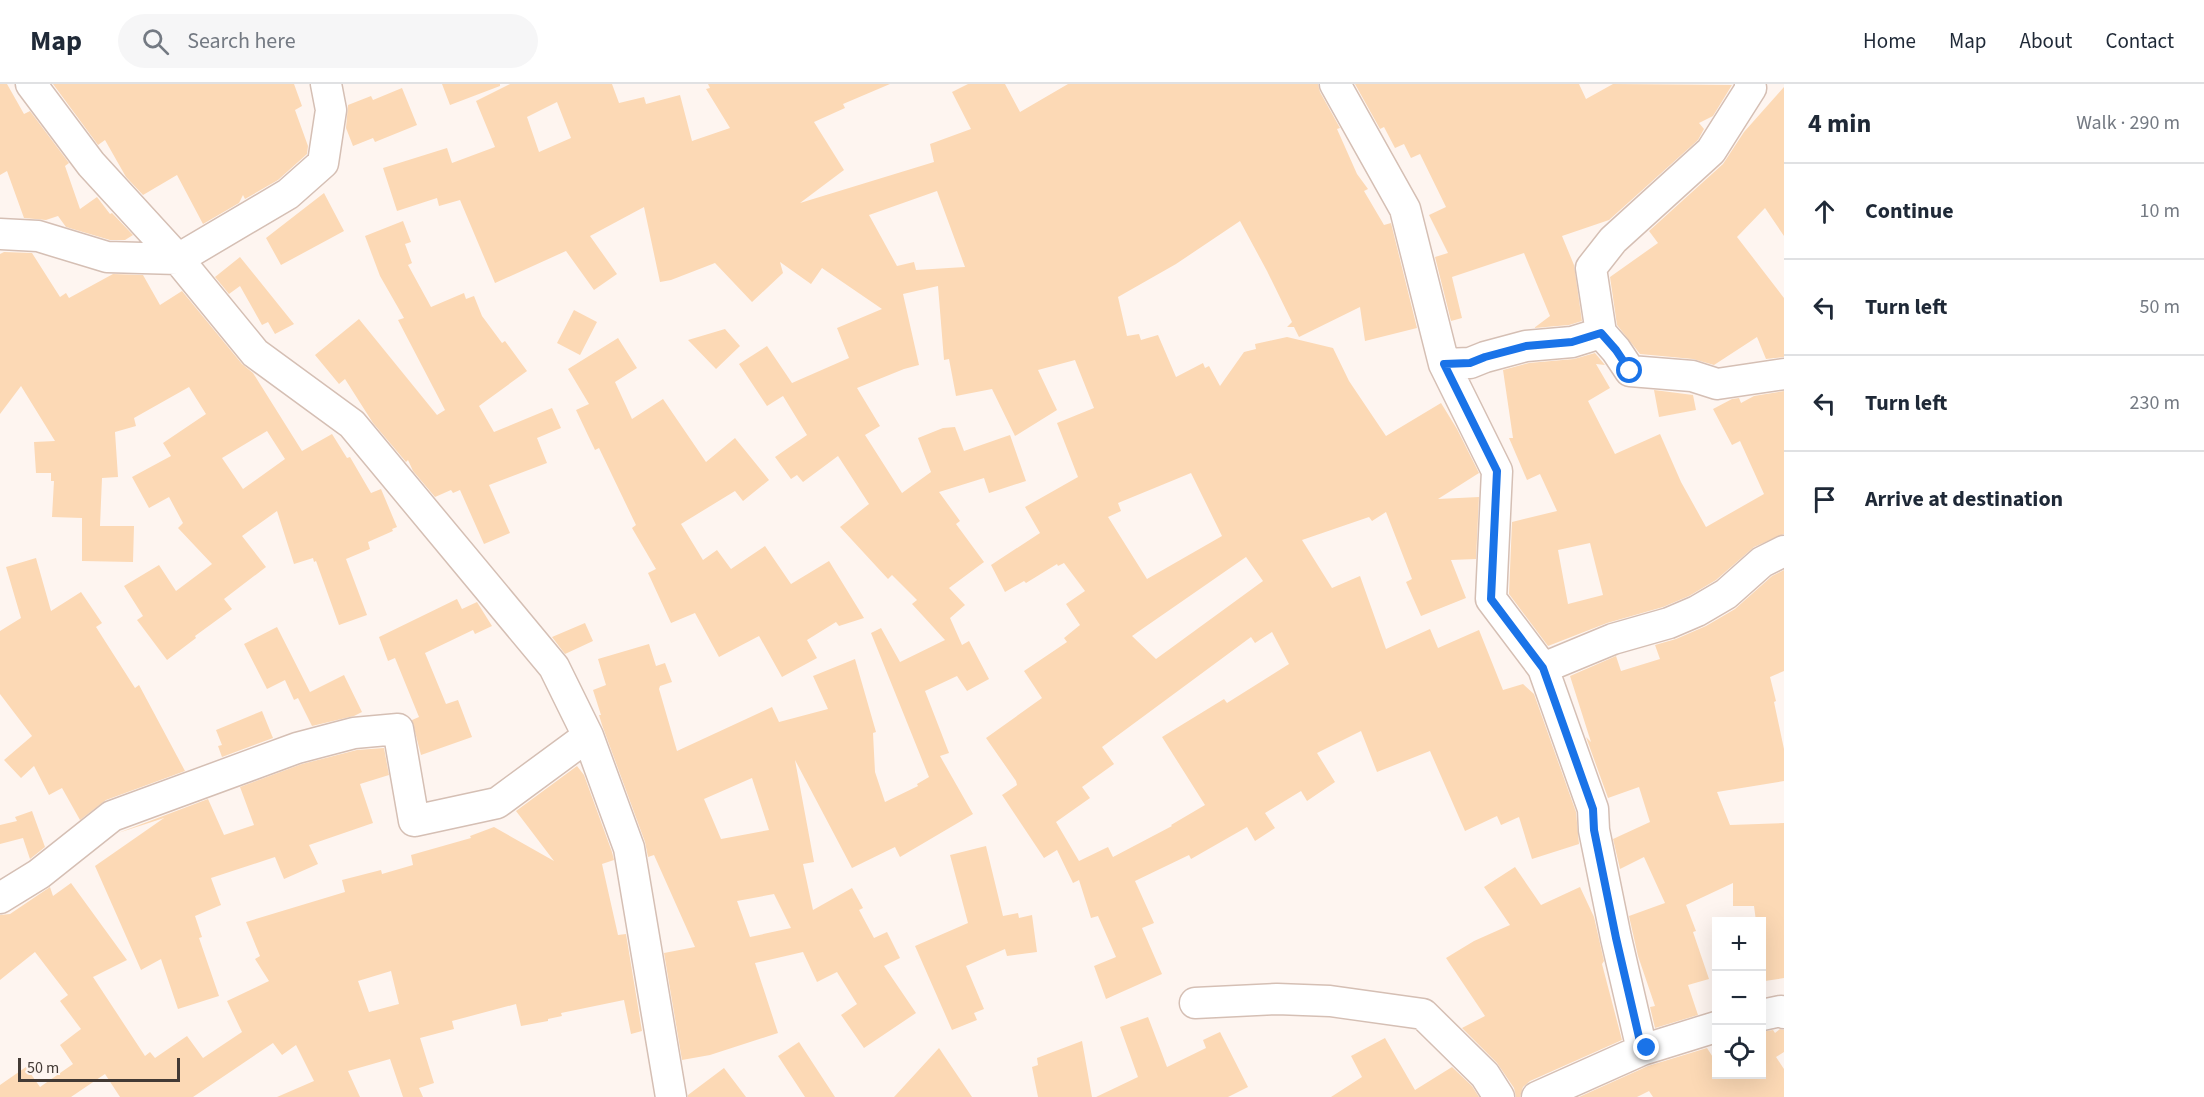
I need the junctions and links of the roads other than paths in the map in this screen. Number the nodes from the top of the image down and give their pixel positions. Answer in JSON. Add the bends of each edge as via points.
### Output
{"nodes":[{"id":1,"x":31,"y":84,"type":"edge"},
{"id":2,"x":326,"y":84,"type":"edge"},
{"id":3,"x":1335,"y":84,"type":"edge"},
{"id":4,"x":1750,"y":84,"type":"edge"},
{"id":5,"x":0,"y":234,"type":"edge"},
{"id":6,"x":178,"y":259,"type":"junction"},
{"id":7,"x":1601,"y":333,"type":"junction"},
{"id":8,"x":1444,"y":364,"type":"junction"},
{"id":9,"x":1784,"y":374,"type":"edge"},
{"id":10,"x":1784,"y":551,"type":"edge"},
{"id":11,"x":1543,"y":668,"type":"junction"},
{"id":12,"x":588,"y":736,"type":"junction"},
{"id":13,"x":0,"y":898,"type":"edge"},
{"id":14,"x":1195,"y":1003,"type":"dead end"},
{"id":15,"x":1784,"y":1013,"type":"edge"},
{"id":16,"x":1766,"y":1014,"type":"edge"},
{"id":17,"x":1712,"y":1028,"type":"edge"},
{"id":18,"x":1642,"y":1050,"type":"junction"},
{"id":19,"x":671,"y":1097,"type":"edge"},
{"id":20,"x":1498,"y":1097,"type":"edge"},
{"id":21,"x":1537,"y":1097,"type":"edge"}],
"edges":[{"from":1,"to":6,"type":"street","via":[[91,164]]},
{"from":2,"to":6,"type":"street","via":[[331,110],[323,163],[288,194]]},
{"from":3,"to":8,"type":"street","via":[[1405,209]]},
{"from":4,"to":7,"type":"street","via":[[1711,151],[1612,240],[1591,268]]},
{"from":5,"to":6,"type":"street","via":[[38,236],[107,257]]},
{"from":6,"to":12,"type":"street","via":[[255,353],[352,424],[554,668]]},
{"from":7,"to":8,"type":"street","via":[[1572,342],[1526,346],[1470,363]]},
{"from":7,"to":9,"type":"street","via":[[1630,371],[1692,376],[1717,384]]},
{"from":8,"to":11,"type":"street","via":[[1497,471],[1491,599]]},
{"from":10,"to":11,"type":"street","via":[[1762,562],[1726,594],[1697,612],[1613,639]]},
{"from":11,"to":18,"type":"street","via":[[1593,809],[1594,830]]},
{"from":12,"to":13,"type":"street","via":[[497,804],[414,821],[398,729],[354,733],[309,745],[112,816],[39,874]]},
{"from":12,"to":19,"type":"street","via":[[629,848]]},
{"from":14,"to":20,"type":"street","via":[[1330,1001],[1423,1014],[1485,1075]]},
{"from":15,"to":16,"type":"street"},
{"from":17,"to":18,"type":"street"},
{"from":18,"to":21,"type":"street"}]}
